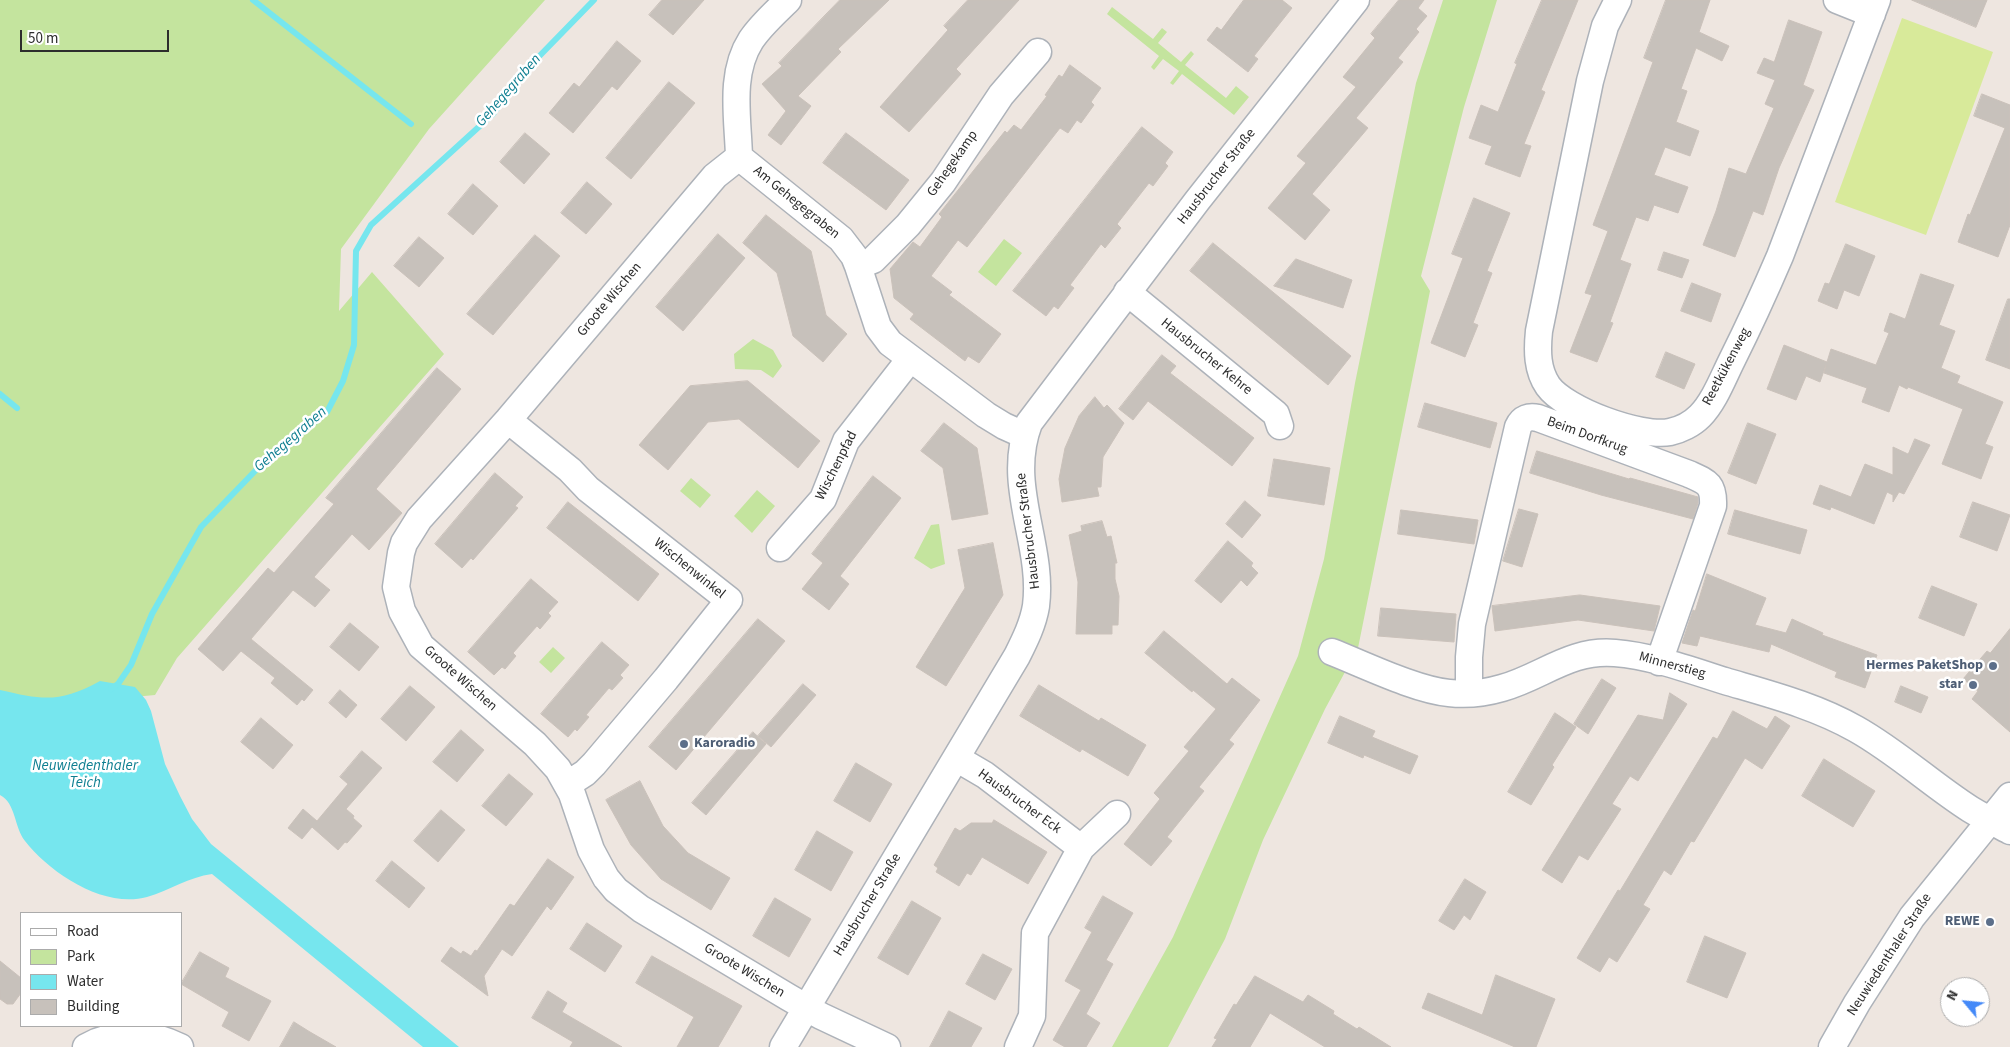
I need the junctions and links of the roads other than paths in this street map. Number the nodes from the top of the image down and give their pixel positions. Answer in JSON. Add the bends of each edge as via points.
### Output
{"nodes":[{"id":1,"x":788,"y":0,"type":"edge"},
{"id":2,"x":1356,"y":0,"type":"edge"},
{"id":3,"x":1618,"y":0,"type":"edge"},
{"id":4,"x":1837,"y":0,"type":"edge"},
{"id":5,"x":1875,"y":7,"type":"edge"},
{"id":6,"x":1038,"y":52,"type":"dead end"},
{"id":7,"x":739,"y":157,"type":"junction"},
{"id":8,"x":858,"y":266,"type":"junction"},
{"id":9,"x":1127,"y":292,"type":"junction"},
{"id":10,"x":910,"y":359,"type":"junction"},
{"id":11,"x":508,"y":420,"type":"junction"},
{"id":12,"x":1280,"y":426,"type":"dead end"},
{"id":13,"x":1024,"y":435,"type":"junction"},
{"id":14,"x":780,"y":548,"type":"dead end"},
{"id":15,"x":1332,"y":652,"type":"dead end"},
{"id":16,"x":1659,"y":662,"type":"junction"},
{"id":17,"x":1469,"y":693,"type":"junction"},
{"id":18,"x":956,"y":758,"type":"junction"},
{"id":19,"x":568,"y":784,"type":"junction"},
{"id":20,"x":2010,"y":796,"type":"edge"},
{"id":21,"x":1117,"y":814,"type":"dead end"},
{"id":22,"x":2000,"y":826,"type":"edge"},
{"id":23,"x":1081,"y":848,"type":"junction"},
{"id":24,"x":806,"y":1008,"type":"junction"},
{"id":25,"x":86,"y":1047,"type":"edge"},
{"id":26,"x":180,"y":1047,"type":"edge"},
{"id":27,"x":783,"y":1047,"type":"edge"},
{"id":28,"x":887,"y":1047,"type":"edge"},
{"id":29,"x":1018,"y":1047,"type":"edge"},
{"id":30,"x":1832,"y":1047,"type":"edge"}],
"edges":[{"from":1,"to":7,"type":"street","name":"Am Gehegegraben","via":[[760,28],[742,59],[736,90]]},
{"from":2,"to":9,"type":"street","name":"Hausbrucher Straße"},
{"from":3,"to":5,"type":"street","name":"Reetkükenweg","via":[[1606,26],[1590,82],[1539,331],[1538,356],[1543,377],[1561,399],[1600,418],[1648,433],[1670,432],[1691,423],[1700,416],[1720,385],[1777,264]]},
{"from":4,"to":5,"type":"street","name":"Reetkükenweg"},
{"from":6,"to":8,"type":"street","name":"Gehegekamp","via":[[1001,95],[942,182],[908,225],[873,260]]},
{"from":7,"to":8,"type":"street","name":"Am Gehegegraben","via":[[832,230],[849,248]]},
{"from":7,"to":11,"type":"street","name":"Groote Wischen","via":[[715,176]]},
{"from":8,"to":10,"type":"street","name":"Am Gehegegraben","via":[[878,327],[890,343]]},
{"from":9,"to":12,"type":"street","name":"Hausbrucher Kehre","via":[[1276,414]]},
{"from":9,"to":13,"type":"street","name":"Hausbrucher Straße","via":[[1034,414]]},
{"from":10,"to":13,"type":"street","name":"Am Gehegegraben","via":[[986,415]]},
{"from":10,"to":14,"type":"street","name":"Wischenpfad","via":[[849,438],[823,498]]},
{"from":11,"to":19,"type":"street","name":"Groote Wischen","via":[[411,530],[400,553],[396,587],[402,611],[421,646],[535,744]]},
{"from":11,"to":19,"type":"street","name":"Wischenwinkel","via":[[570,470],[588,489],[729,600],[594,764]]},
{"from":13,"to":18,"type":"street","name":"Hausbrucher Straße","via":[[1021,482],[1036,581],[1034,616],[1017,656]]},
{"from":15,"to":17,"type":"street","name":"Minnerstieg","via":[[1431,690]]},
{"from":16,"to":17,"type":"street","name":"Minnerstieg","via":[[1617,653],[1578,655],[1502,688]]},
{"from":16,"to":17,"type":"street","name":"Beim Dorfkrug","via":[[1713,506],[1711,488],[1707,482],[1689,474],[1530,417],[1520,422],[1518,427],[1479,590],[1470,648]]},
{"from":16,"to":22,"type":"street","name":"Minnerstieg","via":[[1772,695],[1855,728],[1964,805]]},
{"from":18,"to":23,"type":"street","name":"Hausbrucher Eck","via":[[985,775]]},
{"from":18,"to":24,"type":"street","name":"Hausbrucher Straße"},
{"from":19,"to":24,"type":"street","name":"Groote Wischen","via":[[591,850],[616,890],[641,910]]},
{"from":20,"to":22,"type":"street","name":"Neuwiedenthaler Straße"},
{"from":21,"to":23,"type":"street"},
{"from":22,"to":30,"type":"street","name":"Neuwiedenthaler Straße","via":[[1912,917]]},
{"from":23,"to":29,"type":"street","via":[[1035,934],[1032,1016]]},
{"from":24,"to":27,"type":"street","name":"Hausbrucher Straße"},
{"from":24,"to":28,"type":"street"},
{"from":25,"to":26,"type":"street","via":[[100,1039],[131,1035],[160,1039]]}]}
